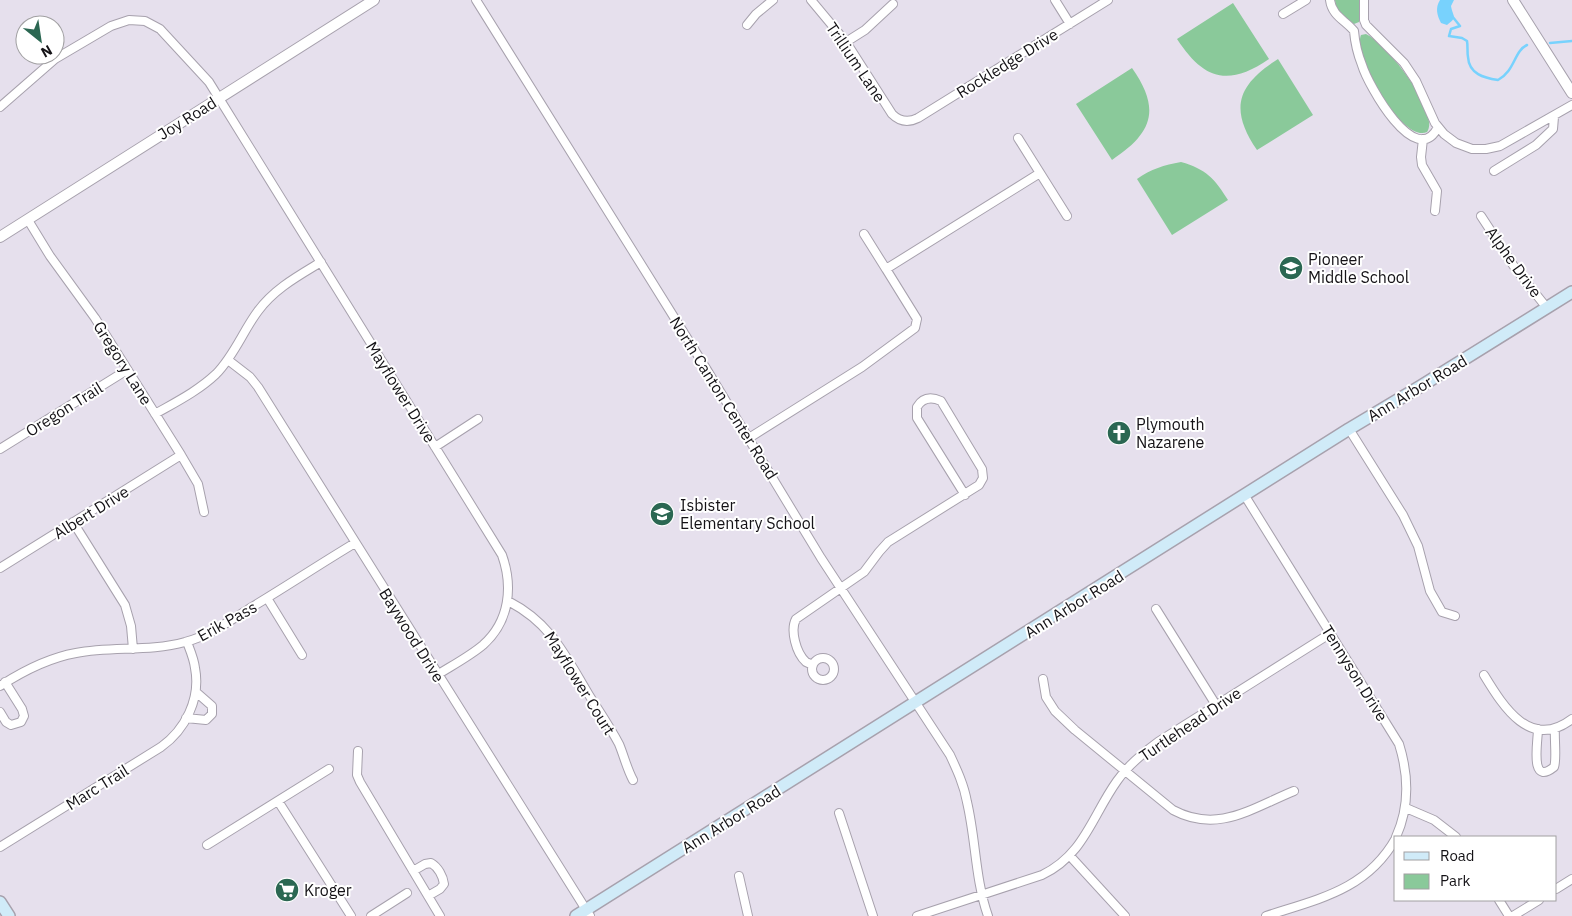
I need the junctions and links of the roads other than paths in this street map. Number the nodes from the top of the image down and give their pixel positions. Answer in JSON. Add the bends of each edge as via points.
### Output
{"nodes":[{"id":1,"x":374,"y":0,"type":"edge"},
{"id":2,"x":476,"y":0,"type":"edge"},
{"id":3,"x":773,"y":0,"type":"edge"},
{"id":4,"x":811,"y":0,"type":"edge"},
{"id":5,"x":1055,"y":0,"type":"edge"},
{"id":6,"x":1108,"y":0,"type":"edge"},
{"id":7,"x":1306,"y":0,"type":"edge"},
{"id":8,"x":1330,"y":0,"type":"edge"},
{"id":9,"x":1364,"y":0,"type":"edge"},
{"id":10,"x":1513,"y":0,"type":"edge"},
{"id":11,"x":893,"y":4,"type":"dead end"},
{"id":12,"x":1283,"y":14,"type":"dead end"},
{"id":13,"x":1070,"y":24,"type":"junction"},
{"id":14,"x":747,"y":25,"type":"dead end"},
{"id":15,"x":1366,"y":25,"type":"junction"},
{"id":16,"x":1354,"y":32,"type":"junction"},
{"id":17,"x":846,"y":42,"type":"junction"},
{"id":18,"x":65,"y":54,"type":"edge"},
{"id":19,"x":48,"y":65,"type":"edge"},
{"id":20,"x":1572,"y":94,"type":"edge"},
{"id":21,"x":219,"y":98,"type":"junction"},
{"id":22,"x":1572,"y":105,"type":"edge"},
{"id":23,"x":0,"y":107,"type":"edge"},
{"id":24,"x":1554,"y":117,"type":"junction"},
{"id":25,"x":904,"y":121,"type":"joint"},
{"id":26,"x":1438,"y":127,"type":"junction"},
{"id":27,"x":1018,"y":138,"type":"dead end"},
{"id":28,"x":1423,"y":139,"type":"junction"},
{"id":29,"x":1494,"y":171,"type":"dead end"},
{"id":30,"x":1040,"y":173,"type":"junction"},
{"id":31,"x":1435,"y":211,"type":"dead end"},
{"id":32,"x":1067,"y":216,"type":"dead end"},
{"id":33,"x":1481,"y":216,"type":"dead end"},
{"id":34,"x":28,"y":220,"type":"junction"},
{"id":35,"x":864,"y":234,"type":"dead end"},
{"id":36,"x":0,"y":237,"type":"edge"},
{"id":37,"x":321,"y":262,"type":"junction"},
{"id":38,"x":886,"y":269,"type":"junction"},
{"id":39,"x":1572,"y":292,"type":"edge"},
{"id":40,"x":1547,"y":308,"type":"junction"},
{"id":41,"x":228,"y":360,"type":"junction"},
{"id":42,"x":127,"y":370,"type":"junction"},
{"id":43,"x":155,"y":414,"type":"junction"},
{"id":44,"x":478,"y":419,"type":"dead end"},
{"id":45,"x":1350,"y":429,"type":"junction"},
{"id":46,"x":749,"y":438,"type":"junction"},
{"id":47,"x":434,"y":446,"type":"junction"},
{"id":48,"x":0,"y":449,"type":"edge"},
{"id":49,"x":181,"y":455,"type":"junction"},
{"id":50,"x":965,"y":494,"type":"junction"},
{"id":51,"x":1246,"y":496,"type":"junction"},
{"id":52,"x":204,"y":512,"type":"dead end"},
{"id":53,"x":74,"y":522,"type":"junction"},
{"id":54,"x":355,"y":543,"type":"junction"},
{"id":55,"x":0,"y":568,"type":"edge"},
{"id":56,"x":842,"y":589,"type":"junction"},
{"id":57,"x":267,"y":598,"type":"junction"},
{"id":58,"x":508,"y":600,"type":"junction"},
{"id":59,"x":1156,"y":609,"type":"dead end"},
{"id":60,"x":1455,"y":616,"type":"dead end"},
{"id":61,"x":1331,"y":633,"type":"junction"},
{"id":62,"x":187,"y":642,"type":"junction"},
{"id":63,"x":133,"y":649,"type":"junction"},
{"id":64,"x":302,"y":656,"type":"dead end"},
{"id":65,"x":813,"y":665,"type":"dead end"},
{"id":66,"x":437,"y":675,"type":"junction"},
{"id":67,"x":1484,"y":675,"type":"dead end"},
{"id":68,"x":1043,"y":679,"type":"dead end"},
{"id":69,"x":3,"y":684,"type":"edge"},
{"id":70,"x":196,"y":692,"type":"junction"},
{"id":71,"x":917,"y":702,"type":"junction"},
{"id":72,"x":1216,"y":705,"type":"junction"},
{"id":73,"x":0,"y":712,"type":"edge"},
{"id":74,"x":186,"y":718,"type":"junction"},
{"id":75,"x":1572,"y":719,"type":"edge"},
{"id":76,"x":1555,"y":728,"type":"junction"},
{"id":77,"x":1538,"y":729,"type":"junction"},
{"id":78,"x":358,"y":751,"type":"dead end"},
{"id":79,"x":329,"y":769,"type":"dead end"},
{"id":80,"x":1124,"y":770,"type":"junction"},
{"id":81,"x":633,"y":780,"type":"dead end"},
{"id":82,"x":1294,"y":790,"type":"dead end"},
{"id":83,"x":278,"y":800,"type":"junction"},
{"id":84,"x":1406,"y":808,"type":"junction"},
{"id":85,"x":839,"y":813,"type":"dead end"},
{"id":86,"x":1397,"y":836,"type":"edge"},
{"id":87,"x":1455,"y":836,"type":"edge"},
{"id":88,"x":1394,"y":841,"type":"edge"},
{"id":89,"x":207,"y":845,"type":"dead end"},
{"id":90,"x":0,"y":847,"type":"edge"},
{"id":91,"x":1070,"y":856,"type":"junction"},
{"id":92,"x":413,"y":871,"type":"junction"},
{"id":93,"x":739,"y":876,"type":"dead end"},
{"id":94,"x":1572,"y":879,"type":"edge"},
{"id":95,"x":1557,"y":888,"type":"edge"},
{"id":96,"x":407,"y":893,"type":"dead end"},
{"id":97,"x":981,"y":895,"type":"junction"},
{"id":98,"x":428,"y":896,"type":"junction"},
{"id":99,"x":1500,"y":901,"type":"edge"},
{"id":100,"x":1537,"y":901,"type":"edge"},
{"id":101,"x":0,"y":902,"type":"edge"},
{"id":102,"x":584,"y":914,"type":"edge"},
{"id":103,"x":9,"y":916,"type":"edge"},
{"id":104,"x":352,"y":916,"type":"edge"},
{"id":105,"x":371,"y":916,"type":"edge"},
{"id":106,"x":440,"y":916,"type":"edge"},
{"id":107,"x":748,"y":916,"type":"edge"},
{"id":108,"x":873,"y":916,"type":"edge"},
{"id":109,"x":917,"y":916,"type":"edge"},
{"id":110,"x":988,"y":916,"type":"edge"},
{"id":111,"x":1125,"y":916,"type":"edge"},
{"id":112,"x":1266,"y":916,"type":"edge"},
{"id":113,"x":1509,"y":916,"type":"edge"},
{"id":114,"x":1513,"y":916,"type":"edge"}],
"edges":[{"from":1,"to":21,"type":"street","name":"Joy Road"},
{"from":2,"to":46,"type":"street","name":"North Canton Center Road"},
{"from":3,"to":14,"type":"street"},
{"from":4,"to":17,"type":"street","name":"Trillium Lane"},
{"from":5,"to":13,"type":"street"},
{"from":6,"to":13,"type":"street","name":"Rockledge Drive"},
{"from":7,"to":12,"type":"street"},
{"from":8,"to":16,"type":"street","via":[[1335,14]]},
{"from":9,"to":15,"type":"street"},
{"from":10,"to":20,"type":"street"},
{"from":11,"to":17,"type":"street","via":[[865,30]]},
{"from":13,"to":25,"type":"street","name":"Rockledge Drive","via":[[918,118]]},
{"from":15,"to":16,"type":"street"},
{"from":15,"to":26,"type":"street","via":[[1409,71]]},
{"from":16,"to":28,"type":"street","via":[[1362,66],[1380,101],[1403,130]]},
{"from":17,"to":25,"type":"street","name":"Trillium Lane","via":[[892,114]]},
{"from":18,"to":21,"type":"street","name":"Mayflower Drive","via":[[116,23],[143,20],[168,36],[208,80]]},
{"from":19,"to":23,"type":"street","name":"Mayflower Drive"},
{"from":21,"to":34,"type":"street","name":"Joy Road"},
{"from":21,"to":37,"type":"street","name":"Mayflower Drive"},
{"from":22,"to":24,"type":"street"},
{"from":24,"to":26,"type":"street","via":[[1500,146],[1486,149],[1472,149],[1456,143]]},
{"from":24,"to":29,"type":"street","via":[[1553,128],[1536,145]]},
{"from":26,"to":28,"type":"street","via":[[1434,134]]},
{"from":27,"to":30,"type":"street"},
{"from":28,"to":31,"type":"street","via":[[1422,165],[1437,192]]},
{"from":30,"to":32,"type":"street"},
{"from":30,"to":38,"type":"street"},
{"from":33,"to":40,"type":"street","name":"Alphe Drive","via":[[1515,268]]},
{"from":34,"to":36,"type":"street","name":"Joy Road"},
{"from":34,"to":42,"type":"street","name":"Gregory Lane"},
{"from":35,"to":38,"type":"street"},
{"from":37,"to":41,"type":"street","via":[[268,299]]},
{"from":37,"to":47,"type":"street","name":"Mayflower Drive"},
{"from":38,"to":46,"type":"street","via":[[917,319],[915,328],[862,367]]},
{"from":39,"to":40,"type":"main road","name":"Ann Arbor Road"},
{"from":40,"to":45,"type":"main road","name":"Ann Arbor Road"},
{"from":41,"to":43,"type":"street","via":[[207,382]]},
{"from":41,"to":54,"type":"street","name":"Baywood Drive","via":[[258,387]]},
{"from":42,"to":43,"type":"street","name":"Gregory Lane"},
{"from":42,"to":48,"type":"street","name":"Oregon Trail"},
{"from":43,"to":49,"type":"street","name":"Gregory Lane"},
{"from":44,"to":47,"type":"street"},
{"from":45,"to":51,"type":"main road","name":"Ann Arbor Road"},
{"from":45,"to":60,"type":"street","via":[[1407,523],[1418,546],[1430,591],[1442,612]]},
{"from":46,"to":56,"type":"street","name":"North Canton Center Road"},
{"from":47,"to":58,"type":"street","name":"Mayflower Drive","via":[[502,555],[508,577]]},
{"from":49,"to":52,"type":"street","name":"Gregory Lane","via":[[198,484]]},
{"from":49,"to":53,"type":"street","name":"Albert Drive"},
{"from":50,"to":50,"type":"street","via":[[981,483],[982,469],[941,401],[926,399],[917,407],[917,418]]},
{"from":50,"to":56,"type":"street","via":[[888,542],[864,572]]},
{"from":51,"to":61,"type":"street","name":"Tennyson Drive"},
{"from":51,"to":71,"type":"main road","name":"Ann Arbor Road"},
{"from":53,"to":55,"type":"street","name":"Albert Drive"},
{"from":53,"to":63,"type":"street","via":[[125,605],[132,626]]},
{"from":54,"to":57,"type":"street","name":"Erik Pass"},
{"from":54,"to":66,"type":"street","name":"Baywood Drive"},
{"from":56,"to":65,"type":"street","via":[[800,616],[794,624],[792,631],[798,649],[806,662]]},
{"from":56,"to":71,"type":"street","name":"North Canton Center Road"},
{"from":57,"to":62,"type":"street","name":"Erik Pass","via":[[216,629]]},
{"from":57,"to":64,"type":"street"},
{"from":58,"to":66,"type":"street","name":"Mayflower Drive","via":[[501,621],[488,640]]},
{"from":58,"to":81,"type":"street","name":"Mayflower Court","via":[[544,626],[558,644],[619,745]]},
{"from":59,"to":72,"type":"street"},
{"from":61,"to":72,"type":"street","name":"Turtlehead Drive"},
{"from":61,"to":84,"type":"street","name":"Tennyson Drive","via":[[1398,744],[1407,774]]},
{"from":62,"to":63,"type":"street","name":"Erik Pass"},
{"from":62,"to":70,"type":"street","name":"Marc Trail","via":[[196,670]]},
{"from":63,"to":69,"type":"street","name":"Erik Pass","via":[[61,656]]},
{"from":66,"to":102,"type":"street","name":"Baywood Drive"},
{"from":67,"to":77,"type":"street","via":[[1510,713],[1522,723]]},
{"from":68,"to":80,"type":"street","via":[[1046,697],[1055,711]]},
{"from":69,"to":73,"type":"street","via":[[24,716],[21,722],[11,725]]},
{"from":70,"to":74,"type":"street","name":"Marc Trail"},
{"from":70,"to":74,"type":"street","via":[[212,706],[212,714],[206,720]]},
{"from":71,"to":97,"type":"street","name":"North Canton Center Road","via":[[950,755],[962,784]]},
{"from":71,"to":102,"type":"main road","name":"Ann Arbor Road"},
{"from":72,"to":80,"type":"street","name":"Turtlehead Drive","via":[[1158,742]]},
{"from":74,"to":90,"type":"street","name":"Marc Trail","via":[[175,735],[161,747]]},
{"from":75,"to":76,"type":"street"},
{"from":76,"to":77,"type":"street"},
{"from":76,"to":77,"type":"street","via":[[1556,762],[1546,772],[1537,767]]},
{"from":78,"to":92,"type":"street","via":[[357,775],[360,782]]},
{"from":79,"to":83,"type":"street"},
{"from":80,"to":82,"type":"street","via":[[1173,810],[1202,821],[1233,817]]},
{"from":80,"to":91,"type":"street","name":"Turtlehead Drive"},
{"from":83,"to":89,"type":"street"},
{"from":83,"to":104,"type":"street"},
{"from":84,"to":86,"type":"street","name":"Tennyson Drive"},
{"from":84,"to":87,"type":"street","via":[[1434,820]]},
{"from":85,"to":108,"type":"street"},
{"from":88,"to":112,"type":"street","name":"Tennyson Drive","via":[[1377,865],[1348,888]]},
{"from":91,"to":97,"type":"street","name":"Turtlehead Drive","via":[[1042,876]]},
{"from":91,"to":111,"type":"street"},
{"from":92,"to":98,"type":"street"},
{"from":92,"to":98,"type":"street","via":[[431,863],[439,872],[444,884]]},
{"from":93,"to":107,"type":"street"},
{"from":94,"to":95,"type":"street"},
{"from":96,"to":105,"type":"street"},
{"from":97,"to":109,"type":"street","name":"Turtlehead Drive"},
{"from":97,"to":110,"type":"street","name":"North Canton Center Road"},
{"from":98,"to":106,"type":"street"},
{"from":99,"to":113,"type":"street"},
{"from":100,"to":114,"type":"street"},
{"from":101,"to":103,"type":"main road"}]}
